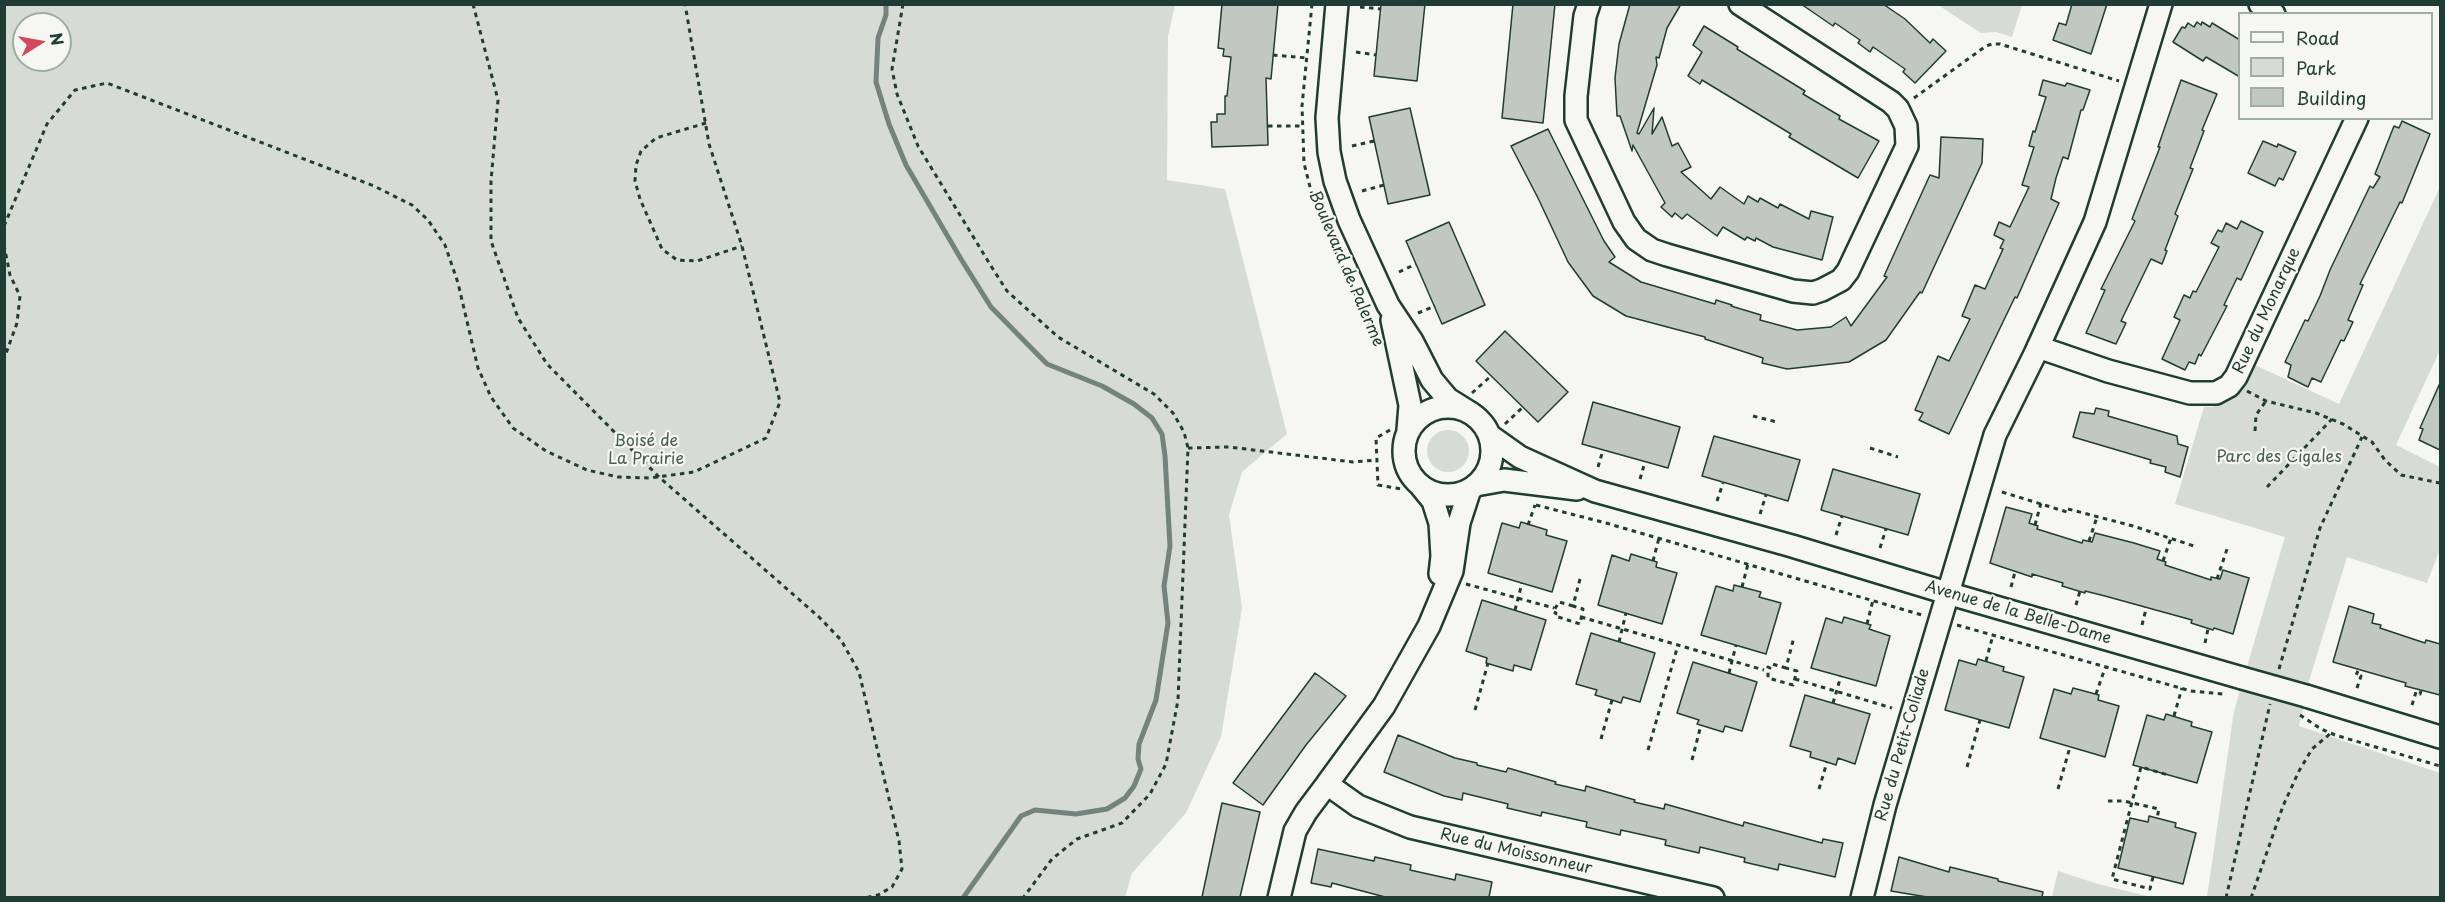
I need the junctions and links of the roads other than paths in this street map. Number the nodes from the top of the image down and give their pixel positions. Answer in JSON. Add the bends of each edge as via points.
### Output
{"nodes":[{"id":1,"x":1337,"y":4,"type":"edge"},
{"id":2,"x":1589,"y":4,"type":"edge"},
{"id":3,"x":1740,"y":4,"type":"edge"},
{"id":4,"x":2161,"y":4,"type":"edge"},
{"id":5,"x":2356,"y":120,"type":"edge"},
{"id":6,"x":1388,"y":305,"type":"junction"},
{"id":7,"x":2038,"y":347,"type":"junction"},
{"id":8,"x":1472,"y":404,"type":"junction"},
{"id":9,"x":1408,"y":430,"type":"junction"},
{"id":10,"x":1496,"y":430,"type":"junction"},
{"id":11,"x":1420,"y":485,"type":"junction"},
{"id":12,"x":1473,"y":487,"type":"junction"},
{"id":13,"x":1595,"y":491,"type":"junction"},
{"id":14,"x":1947,"y":593,"type":"junction"},
{"id":15,"x":1438,"y":604,"type":"junction"},
{"id":16,"x":2440,"y":737,"type":"edge"},
{"id":17,"x":1327,"y":784,"type":"junction"},
{"id":18,"x":1279,"y":897,"type":"edge"},
{"id":19,"x":1713,"y":897,"type":"edge"},
{"id":20,"x":1863,"y":897,"type":"edge"}],
"edges":[{"from":1,"to":6,"type":"street","name":"Boulevard de Palerme","via":[[1327,118],[1330,158],[1346,212]]},
{"from":2,"to":3,"type":"street","via":[[1576,120],[1624,222],[1636,239],[1666,255],[1792,291],[1822,290],[1841,280],[1848,271],[1907,146],[1906,126],[1891,102]]},
{"from":4,"to":7,"type":"street","via":[[2096,222]]},
{"from":5,"to":7,"type":"street","name":"Rue du Monarque","via":[[2229,386],[2216,393],[2190,393]]},
{"from":6,"to":8,"type":"street","name":"Boulevard de Palerme","via":[[1435,386],[1448,399]]},
{"from":6,"to":9,"type":"street","name":"Boulevard de Palerme","via":[[1407,388]]},
{"from":7,"to":14,"type":"street","via":[[1995,435]]},
{"from":8,"to":9,"type":"street","via":[[1430,410]]},
{"from":8,"to":10,"type":"street","via":[[1482,423]]},
{"from":9,"to":11,"type":"street","via":[[1404,456],[1412,477]]},
{"from":10,"to":12,"type":"street","via":[[1485,475]]},
{"from":10,"to":13,"type":"street","name":"Avenue de la Belle-Dame","via":[[1520,457]]},
{"from":11,"to":12,"type":"street","via":[[1444,495]]},
{"from":11,"to":15,"type":"street","via":[[1433,501],[1440,524]]},
{"from":12,"to":13,"type":"street","name":"Avenue de la Belle-Dame","via":[[1494,481],[1516,481]]},
{"from":12,"to":15,"type":"street","via":[[1460,523],[1450,580]]},
{"from":13,"to":14,"type":"street","name":"Avenue de la Belle-Dame"},
{"from":14,"to":16,"type":"street","name":"Avenue de la Belle-Dame","bridge":true,"via":[[2236,686]]},
{"from":14,"to":20,"type":"street","name":"Rue du Petit-Coliade","via":[[1885,805]]},
{"from":15,"to":17,"type":"street","via":[[1384,706]]},
{"from":17,"to":18,"type":"street","via":[[1295,831]]},
{"from":17,"to":19,"type":"street","name":"Rue du Moissonneur","via":[[1358,806],[1410,827]]}]}
